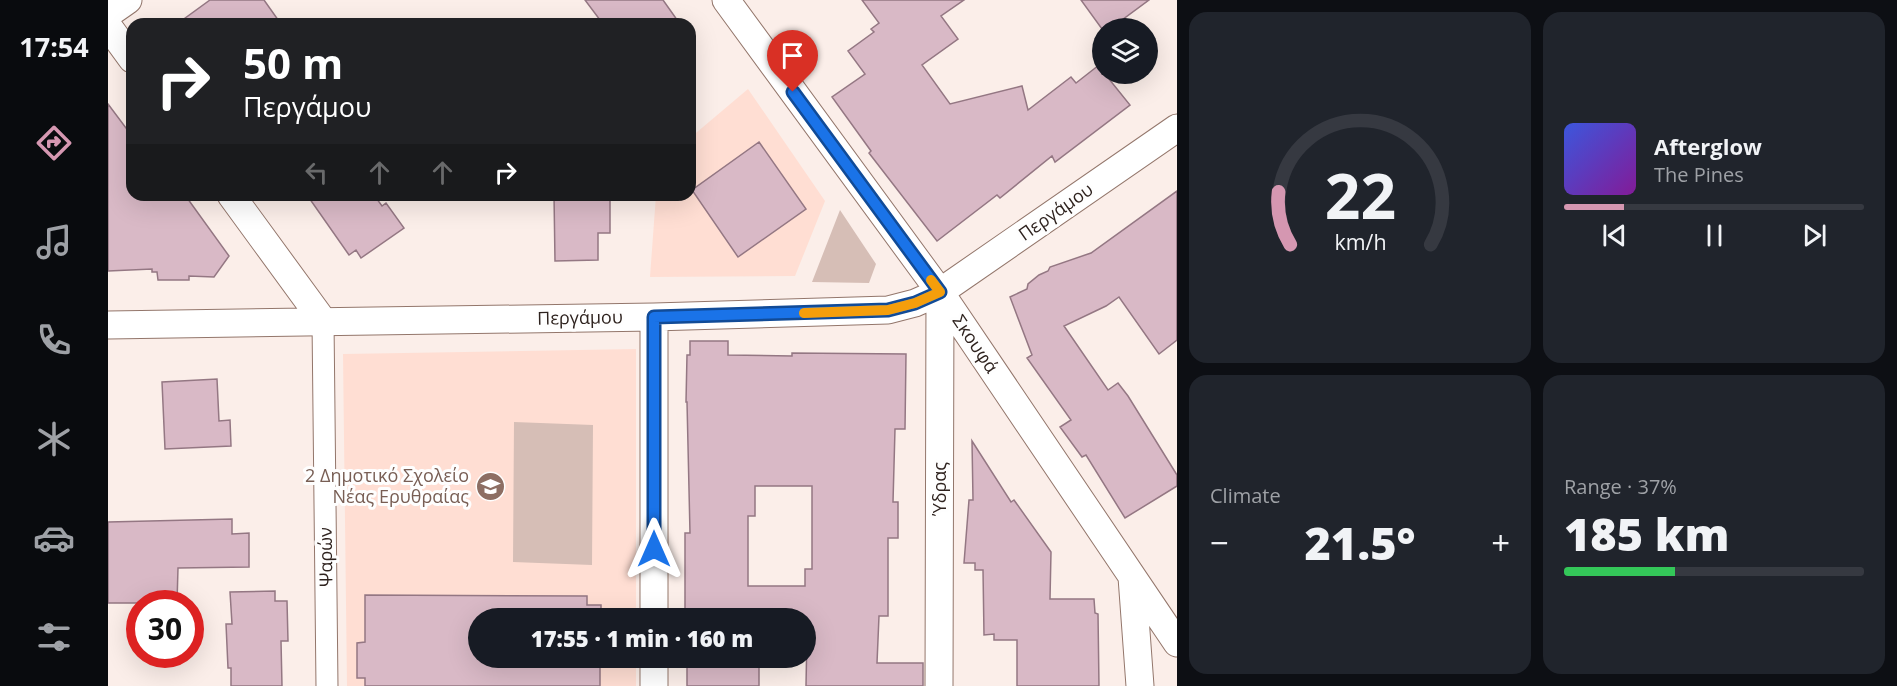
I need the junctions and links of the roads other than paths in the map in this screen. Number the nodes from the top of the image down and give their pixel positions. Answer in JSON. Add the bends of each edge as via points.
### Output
{"nodes":[{"id":1,"x":128,"y":0,"type":"edge"},
{"id":2,"x":726,"y":0,"type":"edge"},
{"id":3,"x":108,"y":14,"type":"edge"},
{"id":4,"x":108,"y":26,"type":"edge"},
{"id":5,"x":126,"y":51,"type":"edge"},
{"id":6,"x":1177,"y":128,"type":"edge"},
{"id":7,"x":235,"y":201,"type":"edge"},
{"id":8,"x":940,"y":292,"type":"junction"},
{"id":9,"x":654,"y":317,"type":"junction"},
{"id":10,"x":323,"y":321,"type":"junction"},
{"id":11,"x":108,"y":325,"type":"edge"},
{"id":12,"x":1132,"y":576,"type":"junction"},
{"id":13,"x":654,"y":608,"type":"edge"},
{"id":14,"x":1177,"y":643,"type":"edge"},
{"id":15,"x":654,"y":668,"type":"edge"},
{"id":16,"x":327,"y":686,"type":"edge"},
{"id":17,"x":654,"y":686,"type":"edge"},
{"id":18,"x":939,"y":686,"type":"edge"},
{"id":19,"x":1140,"y":686,"type":"edge"}],
"edges":[{"from":1,"to":3,"type":"street"},
{"from":2,"to":8,"type":"street","name":"Σκουφά"},
{"from":4,"to":5,"type":"street"},
{"from":6,"to":8,"type":"street","name":"Περγάμου"},
{"from":7,"to":10,"type":"street"},
{"from":8,"to":9,"type":"street","name":"Περγάμου","via":[[888,310]]},
{"from":8,"to":12,"type":"street","name":"Σκουφά"},
{"from":8,"to":18,"type":"street","name":"Ύδρας"},
{"from":9,"to":10,"type":"street","name":"Περγάμου"},
{"from":9,"to":13,"type":"street"},
{"from":10,"to":11,"type":"street","name":"Περγάμου"},
{"from":10,"to":16,"type":"street","name":"Ψαρών"},
{"from":12,"to":14,"type":"street","name":"Σκουφά"},
{"from":12,"to":19,"type":"street","name":"Σκουφά"},
{"from":15,"to":17,"type":"street"}]}
